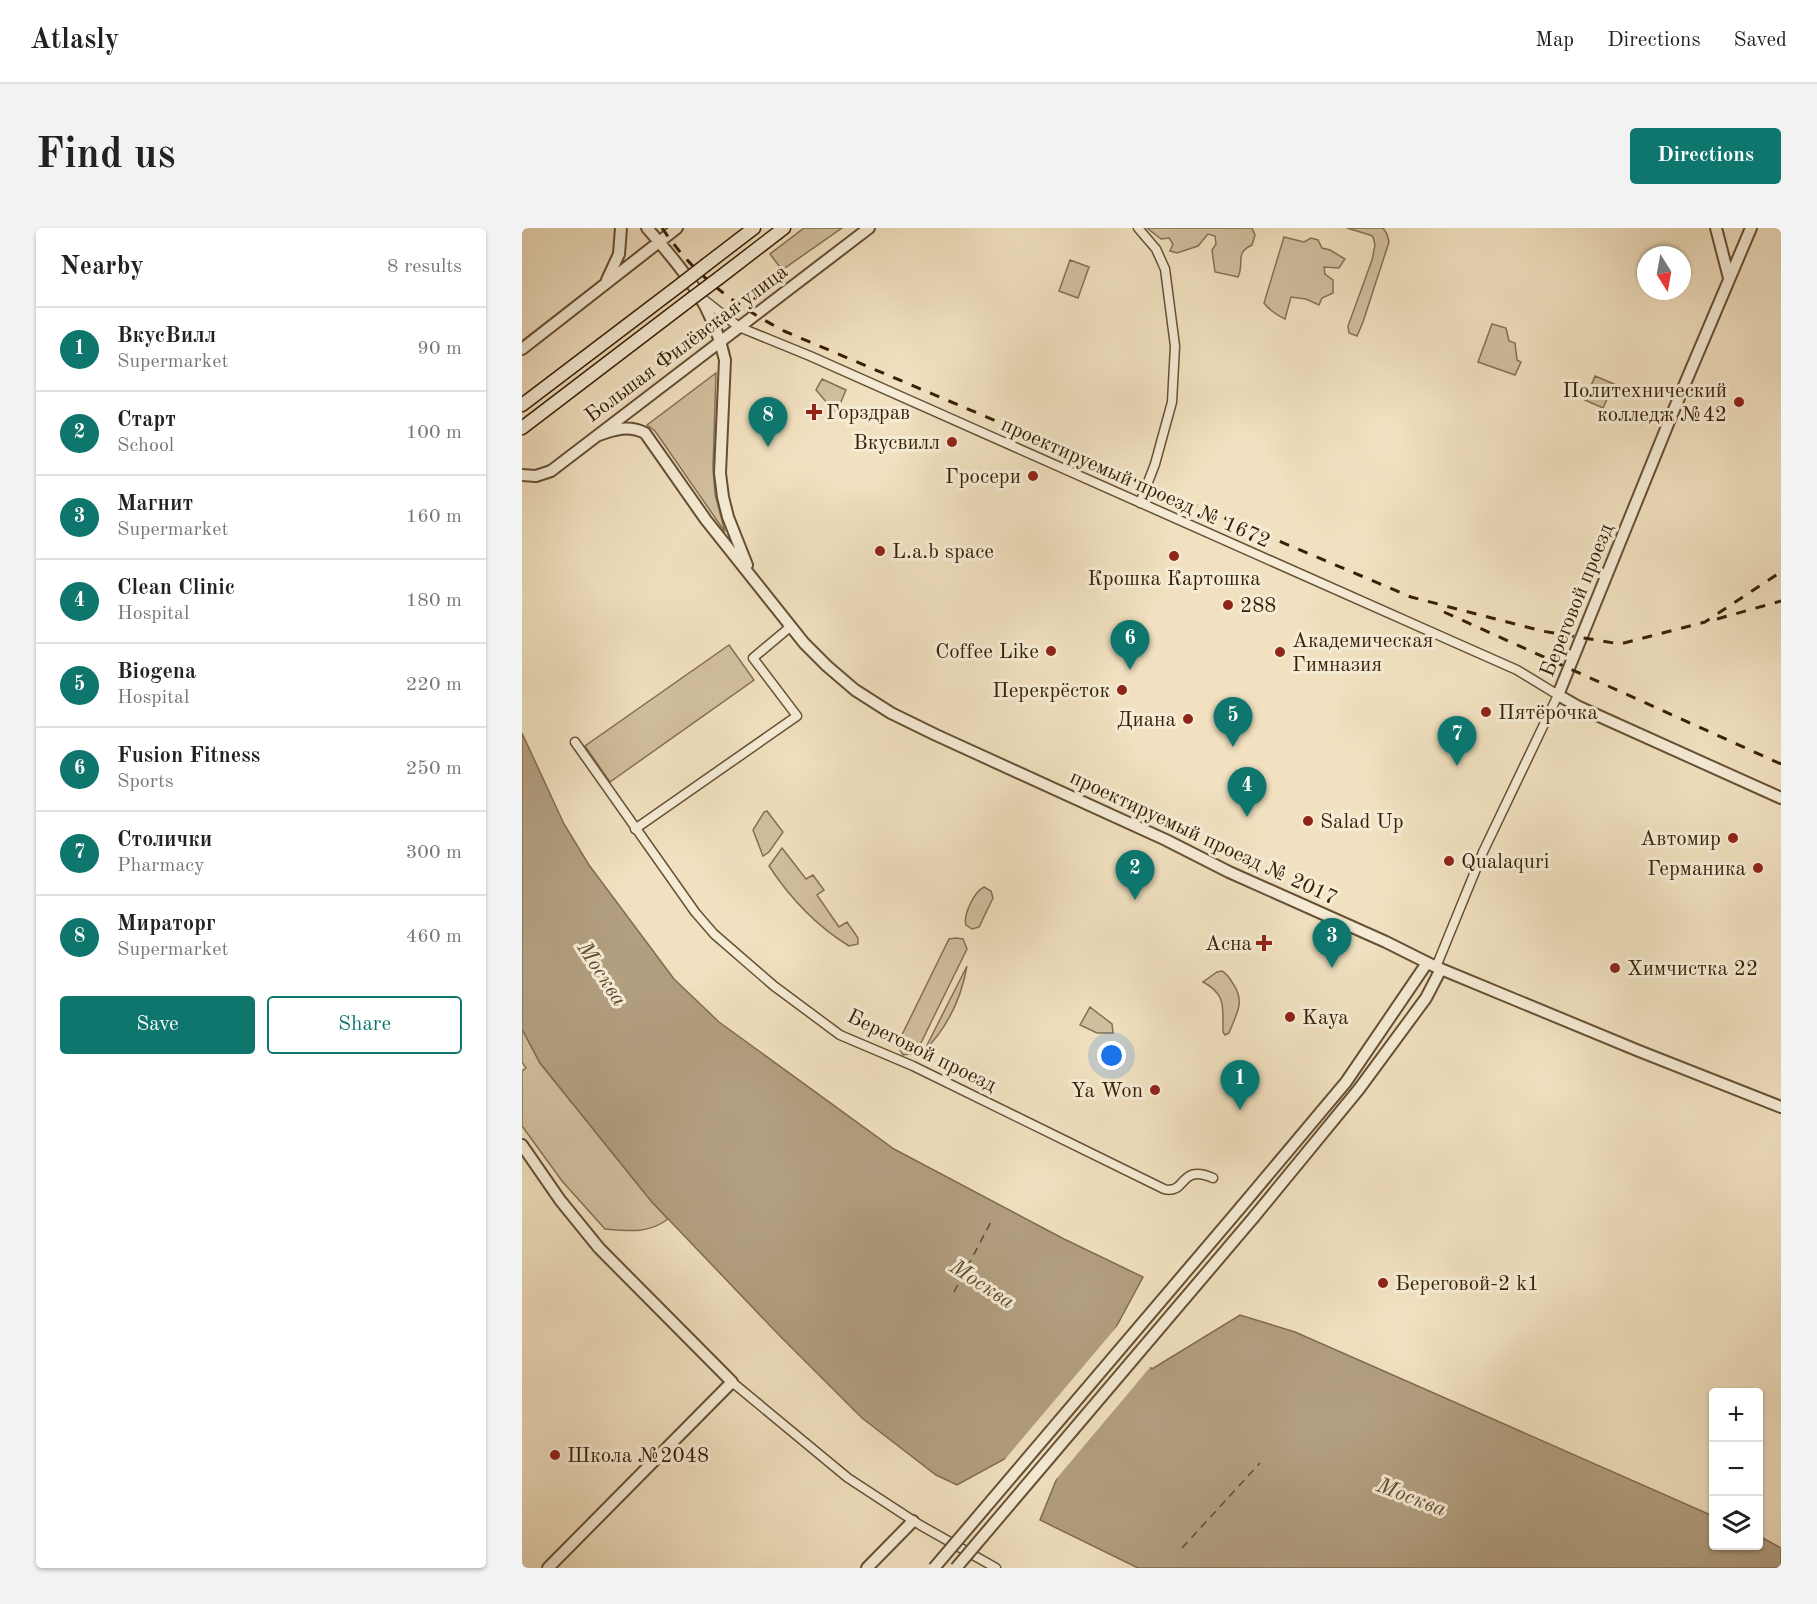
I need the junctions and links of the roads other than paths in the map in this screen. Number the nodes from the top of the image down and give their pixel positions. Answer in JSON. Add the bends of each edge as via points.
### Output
{"nodes":[{"id":1,"x":621,"y":228,"type":"edge"},
{"id":2,"x":647,"y":228,"type":"edge"},
{"id":3,"x":678,"y":228,"type":"edge"},
{"id":4,"x":754,"y":228,"type":"edge"},
{"id":5,"x":784,"y":228,"type":"edge"},
{"id":6,"x":869,"y":228,"type":"edge"},
{"id":7,"x":1138,"y":228,"type":"edge"},
{"id":8,"x":1716,"y":228,"type":"edge"},
{"id":9,"x":1751,"y":228,"type":"edge"},
{"id":10,"x":659,"y":242,"type":"junction"},
{"id":11,"x":1729,"y":278,"type":"junction"},
{"id":12,"x":601,"y":287,"type":"junction"},
{"id":13,"x":697,"y":299,"type":"junction"},
{"id":14,"x":740,"y":327,"type":"junction"},
{"id":15,"x":721,"y":342,"type":"junction"},
{"id":16,"x":522,"y":349,"type":"edge"},
{"id":17,"x":522,"y":405,"type":"edge"},
{"id":18,"x":522,"y":428,"type":"edge"},
{"id":19,"x":599,"y":435,"type":"junction"},
{"id":20,"x":522,"y":475,"type":"edge"},
{"id":21,"x":1140,"y":503,"type":"junction"},
{"id":22,"x":753,"y":579,"type":"junction"},
{"id":23,"x":790,"y":627,"type":"junction"},
{"id":24,"x":1558,"y":695,"type":"junction"},
{"id":25,"x":575,"y":742,"type":"dead end"},
{"id":26,"x":1781,"y":798,"type":"edge"},
{"id":27,"x":635,"y":829,"type":"junction"},
{"id":28,"x":1435,"y":966,"type":"junction"},
{"id":29,"x":1781,"y":1107,"type":"edge"},
{"id":30,"x":522,"y":1145,"type":"edge"},
{"id":31,"x":1213,"y":1178,"type":"dead end"},
{"id":32,"x":732,"y":1383,"type":"junction"},
{"id":33,"x":913,"y":1521,"type":"junction"},
{"id":34,"x":548,"y":1568,"type":"edge"},
{"id":35,"x":867,"y":1568,"type":"edge"},
{"id":36,"x":934,"y":1568,"type":"edge"},
{"id":37,"x":956,"y":1568,"type":"edge"},
{"id":38,"x":996,"y":1568,"type":"edge"}],
"edges":[{"from":1,"to":12,"type":"street","via":[[616,262]]},
{"from":2,"to":10,"type":"street","name":"проектируемый проезд № 2017"},
{"from":3,"to":10,"type":"street"},
{"from":4,"to":17,"type":"main road","bridge":true},
{"from":5,"to":13,"type":"main road","bridge":true},
{"from":6,"to":14,"type":"street","name":"Большая Филёвская улица"},
{"from":7,"to":21,"type":"street","via":[[1156,249],[1165,269],[1175,346],[1172,402]]},
{"from":8,"to":11,"type":"street"},
{"from":9,"to":11,"type":"street","name":"Береговой проезд"},
{"from":10,"to":12,"type":"street"},
{"from":10,"to":13,"type":"street","name":"проектируемый проезд № 2017"},
{"from":11,"to":24,"type":"street","name":"Береговой проезд"},
{"from":12,"to":16,"type":"street"},
{"from":13,"to":14,"type":"street","name":"проектируемый проезд № 1672"},
{"from":13,"to":15,"type":"street","name":"проектируемый проезд № 2017"},
{"from":13,"to":18,"type":"main road"},
{"from":14,"to":15,"type":"street","name":"Большая Филёвская улица"},
{"from":14,"to":21,"type":"street","name":"проектируемый проезд № 1672"},
{"from":15,"to":19,"type":"street","name":"Большая Филёвская улица"},
{"from":15,"to":22,"type":"street","name":"проектируемый проезд № 2017","via":[[725,360],[720,473],[723,497]]},
{"from":19,"to":20,"type":"street","name":"Большая Филёвская улица","via":[[551,471]]},
{"from":19,"to":22,"type":"street","name":"проектируемый проезд № 2017","via":[[635,428],[645,433]]},
{"from":21,"to":24,"type":"street","name":"проектируемый проезд № 1672","via":[[1507,666]]},
{"from":22,"to":23,"type":"street","name":"проектируемый проезд № 2017"},
{"from":23,"to":27,"type":"street","via":[[753,658],[797,716]]},
{"from":23,"to":28,"type":"street","name":"проектируемый проезд № 2017","via":[[855,690],[891,712]]},
{"from":24,"to":26,"type":"street"},
{"from":24,"to":28,"type":"street","name":"Береговой проезд","via":[[1492,832]]},
{"from":25,"to":27,"type":"street","name":"Береговой проезд"},
{"from":27,"to":31,"type":"street","name":"Береговой проезд","via":[[714,934],[774,986],[840,1035],[913,1066],[1164,1190],[1176,1189],[1195,1173]]},
{"from":28,"to":29,"type":"street","name":"проектируемый проезд № 2017"},
{"from":28,"to":36,"type":"street","bridge":true,"via":[[1346,1082]]},
{"from":28,"to":37,"type":"street","bridge":true,"via":[[1425,998],[1359,1089]]},
{"from":30,"to":32,"type":"street","via":[[599,1248]]},
{"from":32,"to":33,"type":"street","via":[[848,1478]]},
{"from":32,"to":34,"type":"street"},
{"from":33,"to":35,"type":"street"},
{"from":33,"to":38,"type":"street"}]}
